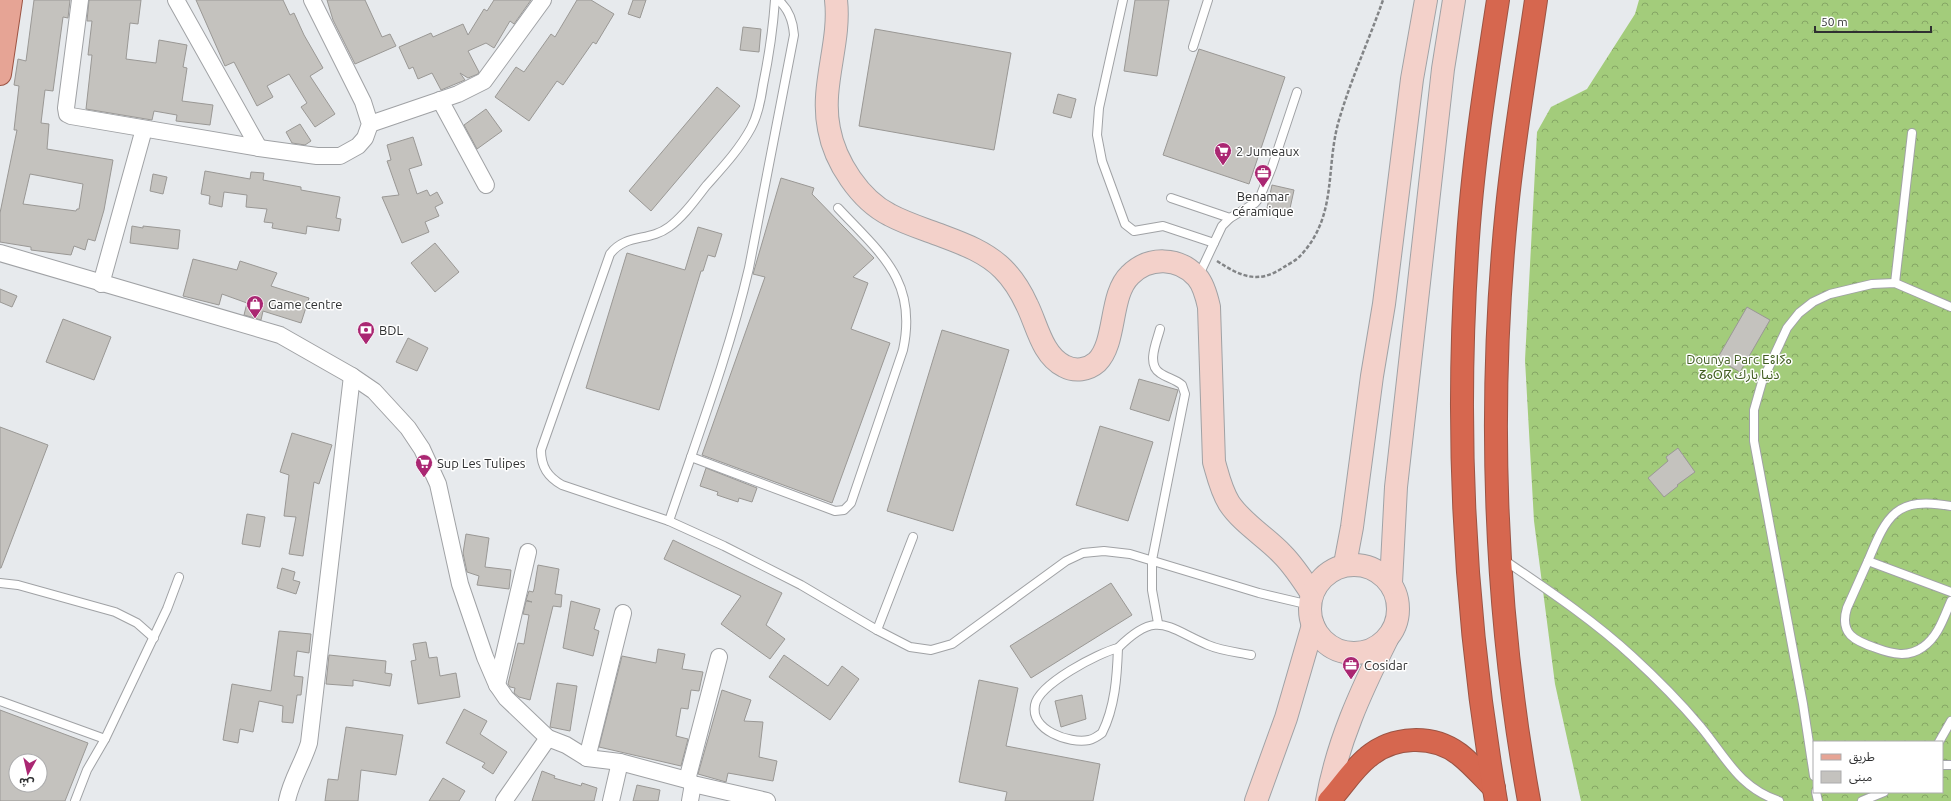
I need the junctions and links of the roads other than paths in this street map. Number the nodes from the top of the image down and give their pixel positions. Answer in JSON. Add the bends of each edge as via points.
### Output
{"nodes":[{"id":1,"x":12,"y":0,"type":"edge"},
{"id":2,"x":80,"y":0,"type":"edge"},
{"id":3,"x":176,"y":0,"type":"edge"},
{"id":4,"x":312,"y":0,"type":"edge"},
{"id":5,"x":543,"y":0,"type":"edge"},
{"id":6,"x":777,"y":0,"type":"edge"},
{"id":7,"x":836,"y":0,"type":"edge"},
{"id":8,"x":1123,"y":0,"type":"edge"},
{"id":9,"x":1208,"y":0,"type":"edge"},
{"id":10,"x":1426,"y":0,"type":"edge"},
{"id":11,"x":1454,"y":0,"type":"edge"},
{"id":12,"x":1498,"y":0,"type":"edge"},
{"id":13,"x":1536,"y":0,"type":"edge"},
{"id":14,"x":1193,"y":47,"type":"dead end"},
{"id":15,"x":0,"y":74,"type":"edge"},
{"id":16,"x":1297,"y":92,"type":"dead end"},
{"id":17,"x":440,"y":100,"type":"junction"},
{"id":18,"x":370,"y":124,"type":"junction"},
{"id":19,"x":144,"y":129,"type":"junction"},
{"id":20,"x":1912,"y":134,"type":"dead end"},
{"id":21,"x":259,"y":148,"type":"junction"},
{"id":22,"x":486,"y":185,"type":"dead end"},
{"id":23,"x":1171,"y":198,"type":"dead end"},
{"id":24,"x":838,"y":208,"type":"dead end"},
{"id":25,"x":1230,"y":218,"type":"junction"},
{"id":26,"x":1214,"y":243,"type":"junction"},
{"id":27,"x":0,"y":253,"type":"edge"},
{"id":28,"x":1198,"y":278,"type":"junction"},
{"id":29,"x":1895,"y":283,"type":"junction"},
{"id":30,"x":101,"y":284,"type":"junction"},
{"id":31,"x":1951,"y":306,"type":"edge"},
{"id":32,"x":1160,"y":329,"type":"dead end"},
{"id":33,"x":352,"y":376,"type":"junction"},
{"id":34,"x":691,"y":458,"type":"junction"},
{"id":35,"x":1951,"y":506,"type":"edge"},
{"id":36,"x":669,"y":521,"type":"junction"},
{"id":37,"x":913,"y":537,"type":"dead end"},
{"id":38,"x":528,"y":552,"type":"dead end"},
{"id":39,"x":1282,"y":553,"type":"junction"},
{"id":40,"x":1501,"y":559,"type":"junction"},
{"id":41,"x":1152,"y":560,"type":"junction"},
{"id":42,"x":1868,"y":561,"type":"junction"},
{"id":43,"x":1337,"y":568,"type":"junction"},
{"id":44,"x":179,"y":577,"type":"dead end"},
{"id":45,"x":0,"y":583,"type":"edge"},
{"id":46,"x":1391,"y":583,"type":"junction"},
{"id":47,"x":1951,"y":592,"type":"edge"},
{"id":48,"x":1951,"y":601,"type":"edge"},
{"id":49,"x":1312,"y":608,"type":"junction"},
{"id":50,"x":623,"y":613,"type":"dead end"},
{"id":51,"x":1158,"y":624,"type":"junction"},
{"id":52,"x":877,"y":630,"type":"junction"},
{"id":53,"x":154,"y":638,"type":"junction"},
{"id":54,"x":1387,"y":639,"type":"junction"},
{"id":55,"x":1118,"y":648,"type":"junction"},
{"id":56,"x":1251,"y":654,"type":"dead end"},
{"id":57,"x":719,"y":657,"type":"dead end"},
{"id":58,"x":497,"y":685,"type":"junction"},
{"id":59,"x":0,"y":701,"type":"edge"},
{"id":60,"x":1951,"y":721,"type":"edge"},
{"id":61,"x":548,"y":738,"type":"junction"},
{"id":62,"x":105,"y":739,"type":"junction"},
{"id":63,"x":1940,"y":741,"type":"edge"},
{"id":64,"x":587,"y":758,"type":"junction"},
{"id":65,"x":620,"y":762,"type":"junction"},
{"id":66,"x":1813,"y":769,"type":"edge"},
{"id":67,"x":690,"y":782,"type":"junction"},
{"id":68,"x":1882,"y":793,"type":"edge"},
{"id":69,"x":1495,"y":794,"type":"edge"},
{"id":70,"x":75,"y":801,"type":"edge"},
{"id":71,"x":288,"y":801,"type":"edge"},
{"id":72,"x":504,"y":801,"type":"edge"},
{"id":73,"x":611,"y":801,"type":"edge"},
{"id":74,"x":690,"y":801,"type":"edge"},
{"id":75,"x":767,"y":801,"type":"edge"},
{"id":76,"x":1256,"y":801,"type":"edge"},
{"id":77,"x":1328,"y":801,"type":"edge"},
{"id":78,"x":1529,"y":801,"type":"edge"},
{"id":79,"x":1779,"y":801,"type":"edge"},
{"id":80,"x":1862,"y":801,"type":"edge"}],
"edges":[{"from":1,"to":15,"type":"main road"},
{"from":2,"to":19,"type":"street","via":[[67,114]]},
{"from":3,"to":21,"type":"street"},
{"from":4,"to":18,"type":"street","via":[[363,102]]},
{"from":5,"to":17,"type":"street","via":[[484,81]]},
{"from":6,"to":34,"type":"lane","via":[[788,12],[794,35],[768,174],[741,302]]},
{"from":6,"to":36,"type":"lane","via":[[771,47],[752,127],[737,150],[678,219],[659,233],[620,243],[610,254],[542,450],[544,467],[555,481]]},
{"from":7,"to":28,"type":"main road","via":[[837,37],[826,102],[828,128],[836,153],[850,179],[888,214],[990,257],[1017,286],[1041,339],[1053,358],[1064,366],[1084,370],[1099,360],[1110,332],[1122,286],[1137,268],[1161,260],[1174,262]]},
{"from":8,"to":26,"type":"lane","via":[[1099,108],[1097,135],[1102,161],[1125,224],[1134,231],[1156,226],[1171,227]]},
{"from":9,"to":14,"type":"lane"},
{"from":10,"to":43,"type":"main road","via":[[1412,79],[1384,304],[1352,527]]},
{"from":11,"to":46,"type":"main road","via":[[1443,69],[1396,487]]},
{"from":12,"to":69,"type":"highway","via":[[1474,170],[1462,335],[1465,532],[1486,734]]},
{"from":13,"to":40,"type":"highway","via":[[1515,138],[1501,281],[1496,425]]},
{"from":16,"to":25,"type":"lane","via":[[1260,197],[1248,208]]},
{"from":17,"to":18,"type":"street"},
{"from":17,"to":22,"type":"street"},
{"from":18,"to":21,"type":"street","via":[[365,138],[358,146],[340,156],[317,156]]},
{"from":19,"to":21,"type":"street"},
{"from":19,"to":30,"type":"street"},
{"from":20,"to":29,"type":"lane"},
{"from":23,"to":25,"type":"lane"},
{"from":24,"to":34,"type":"lane","via":[[894,271],[907,310],[903,350],[851,504],[844,510],[835,511]]},
{"from":25,"to":26,"type":"lane","via":[[1222,226]]},
{"from":26,"to":28,"type":"lane"},
{"from":27,"to":30,"type":"street"},
{"from":28,"to":39,"type":"main road","via":[[1205,292],[1210,314],[1214,462],[1221,487],[1229,504]]},
{"from":29,"to":31,"type":"lane"},
{"from":29,"to":66,"type":"lane","via":[[1872,284],[1830,294],[1813,302],[1799,313],[1784,334],[1762,382],[1754,410],[1755,448]]},
{"from":30,"to":33,"type":"street","via":[[280,335]]},
{"from":32,"to":41,"type":"lane","via":[[1153,360],[1154,367],[1182,385],[1185,394]]},
{"from":33,"to":58,"type":"street","via":[[374,391],[392,409],[422,450],[438,484],[460,584]]},
{"from":33,"to":71,"type":"street","via":[[309,743],[292,781]]},
{"from":34,"to":36,"type":"lane"},
{"from":35,"to":42,"type":"lane","via":[[1927,502],[1908,506],[1899,511],[1884,524]]},
{"from":36,"to":52,"type":"lane","via":[[769,568]]},
{"from":37,"to":52,"type":"lane"},
{"from":38,"to":58,"type":"street"},
{"from":39,"to":43,"type":"main road"},
{"from":39,"to":49,"type":"main road","via":[[1298,573]]},
{"from":40,"to":78,"type":"highway","via":[[1511,680]]},
{"from":40,"to":79,"type":"lane","via":[[1579,612],[1632,656],[1682,705],[1740,779],[1765,796]]},
{"from":41,"to":49,"type":"lane"},
{"from":41,"to":51,"type":"lane","via":[[1152,590]]},
{"from":41,"to":52,"type":"lane","via":[[1104,551],[1083,553],[1066,561],[961,639],[942,648],[926,650],[910,647]]},
{"from":42,"to":47,"type":"lane"},
{"from":42,"to":48,"type":"lane","via":[[1845,614],[1848,633],[1858,641],[1894,654],[1914,652],[1930,641]]},
{"from":43,"to":46,"type":"main road","via":[[1367,566],[1377,570]]},
{"from":43,"to":49,"type":"main road","via":[[1322,578]]},
{"from":44,"to":53,"type":"lane"},
{"from":45,"to":53,"type":"lane","via":[[26,587],[115,612],[137,623]]},
{"from":46,"to":54,"type":"main road","via":[[1399,602],[1399,612],[1393,631]]},
{"from":49,"to":54,"type":"main road","via":[[1324,641],[1337,649],[1351,653],[1371,650]]},
{"from":49,"to":76,"type":"main road","via":[[1286,718]]},
{"from":50,"to":64,"type":"street"},
{"from":51,"to":55,"type":"lane","via":[[1150,625],[1134,634]]},
{"from":51,"to":56,"type":"lane","via":[[1174,628],[1216,648]]},
{"from":53,"to":62,"type":"lane"},
{"from":54,"to":77,"type":"main road","via":[[1347,725],[1331,778]]},
{"from":55,"to":55,"type":"lane","via":[[1102,652],[1086,661],[1042,692],[1037,699],[1035,713],[1042,726],[1048,731],[1075,739],[1087,740],[1102,733],[1111,710]]},
{"from":57,"to":67,"type":"street"},
{"from":58,"to":61,"type":"street","via":[[506,698]]},
{"from":59,"to":62,"type":"lane"},
{"from":60,"to":63,"type":"lane"},
{"from":61,"to":64,"type":"street"},
{"from":61,"to":72,"type":"street"},
{"from":62,"to":70,"type":"lane"},
{"from":64,"to":65,"type":"street"},
{"from":65,"to":67,"type":"street"},
{"from":65,"to":73,"type":"street"},
{"from":67,"to":74,"type":"street"},
{"from":67,"to":75,"type":"street"},
{"from":68,"to":80,"type":"lane"},
{"from":69,"to":77,"type":"highway","via":[[1467,761],[1447,747],[1412,740],[1389,744],[1368,757]]}]}
